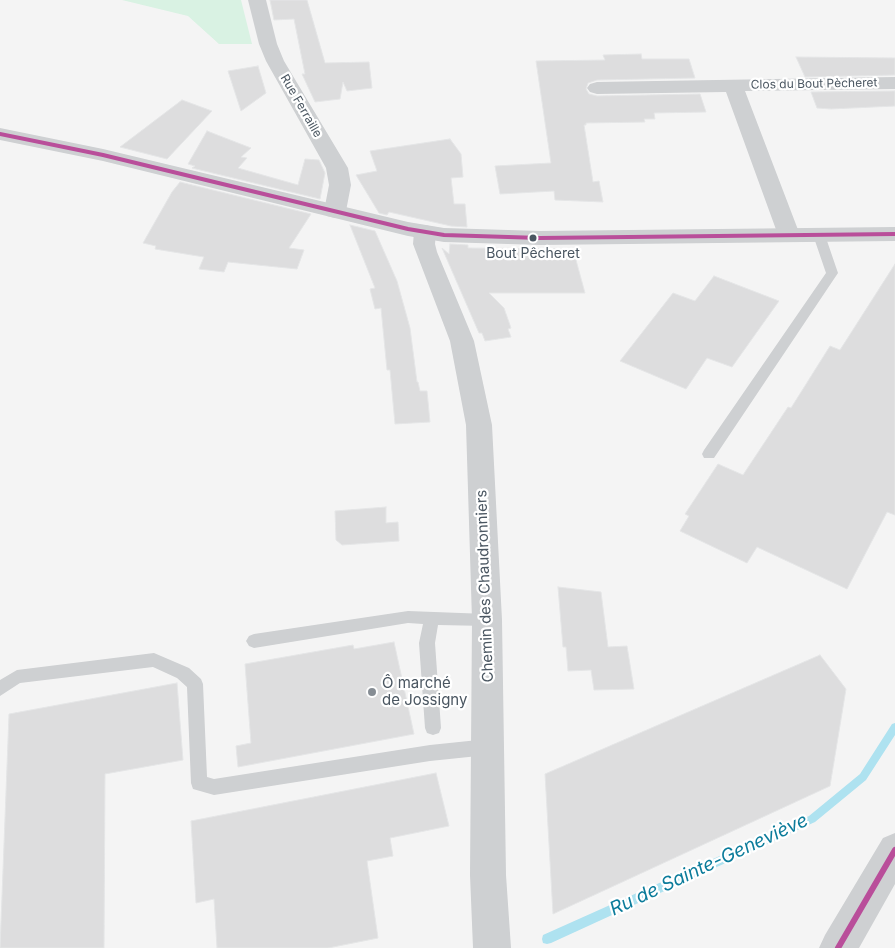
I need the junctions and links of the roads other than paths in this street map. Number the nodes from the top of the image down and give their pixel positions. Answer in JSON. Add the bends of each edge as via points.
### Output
{"nodes":[{"id":1,"x":257,"y":0,"type":"edge"},
{"id":2,"x":895,"y":83,"type":"edge"},
{"id":3,"x":733,"y":85,"type":"junction"},
{"id":4,"x":597,"y":88,"type":"dead end"},
{"id":5,"x":0,"y":134,"type":"edge"},
{"id":6,"x":334,"y":211,"type":"junction"},
{"id":7,"x":425,"y":232,"type":"junction"},
{"id":8,"x":895,"y":234,"type":"edge"},
{"id":9,"x":789,"y":235,"type":"junction"},
{"id":10,"x":818,"y":235,"type":"junction"},
{"id":11,"x":708,"y":454,"type":"dead end"},
{"id":12,"x":432,"y":618,"type":"junction"},
{"id":13,"x":487,"y":620,"type":"junction"},
{"id":14,"x":254,"y":641,"type":"dead end"},
{"id":15,"x":0,"y":689,"type":"edge"},
{"id":16,"x":433,"y":728,"type":"dead end"},
{"id":17,"x":489,"y":747,"type":"junction"},
{"id":18,"x":895,"y":850,"type":"edge"},
{"id":19,"x":492,"y":948,"type":"edge"},
{"id":20,"x":838,"y":948,"type":"edge"}],
"edges":[{"from":1,"to":6,"type":"street","name":"Rue Ferraille","via":[[275,61],[337,168],[340,185]]},
{"from":2,"to":3,"type":"street","name":"Clos du Bout Pècheret"},
{"from":3,"to":4,"type":"street","name":"Clos du Bout Pècheret"},
{"from":3,"to":9,"type":"street","name":"Clos du Bout Pècheret"},
{"from":5,"to":6,"type":"street","via":[[146,165]]},
{"from":6,"to":7,"type":"street"},
{"from":7,"to":9,"type":"street","via":[[540,238]]},
{"from":7,"to":13,"type":"street","name":"Chemin des Chaudronniers","via":[[426,252],[462,342],[479,425]]},
{"from":8,"to":10,"type":"street"},
{"from":9,"to":10,"type":"street"},
{"from":10,"to":11,"type":"lane","via":[[832,273]]},
{"from":12,"to":13,"type":"lane"},
{"from":12,"to":14,"type":"lane","via":[[408,617]]},
{"from":12,"to":16,"type":"lane","via":[[427,643]]},
{"from":13,"to":17,"type":"street","name":"Chemin des Chaudronniers"},
{"from":15,"to":17,"type":"lane","via":[[17,677],[154,660],[183,673],[194,684],[199,783],[214,787],[430,753]]},
{"from":17,"to":19,"type":"street","name":"Chemin des Chaudronniers","via":[[488,875]]},
{"from":18,"to":20,"type":"street"}]}
